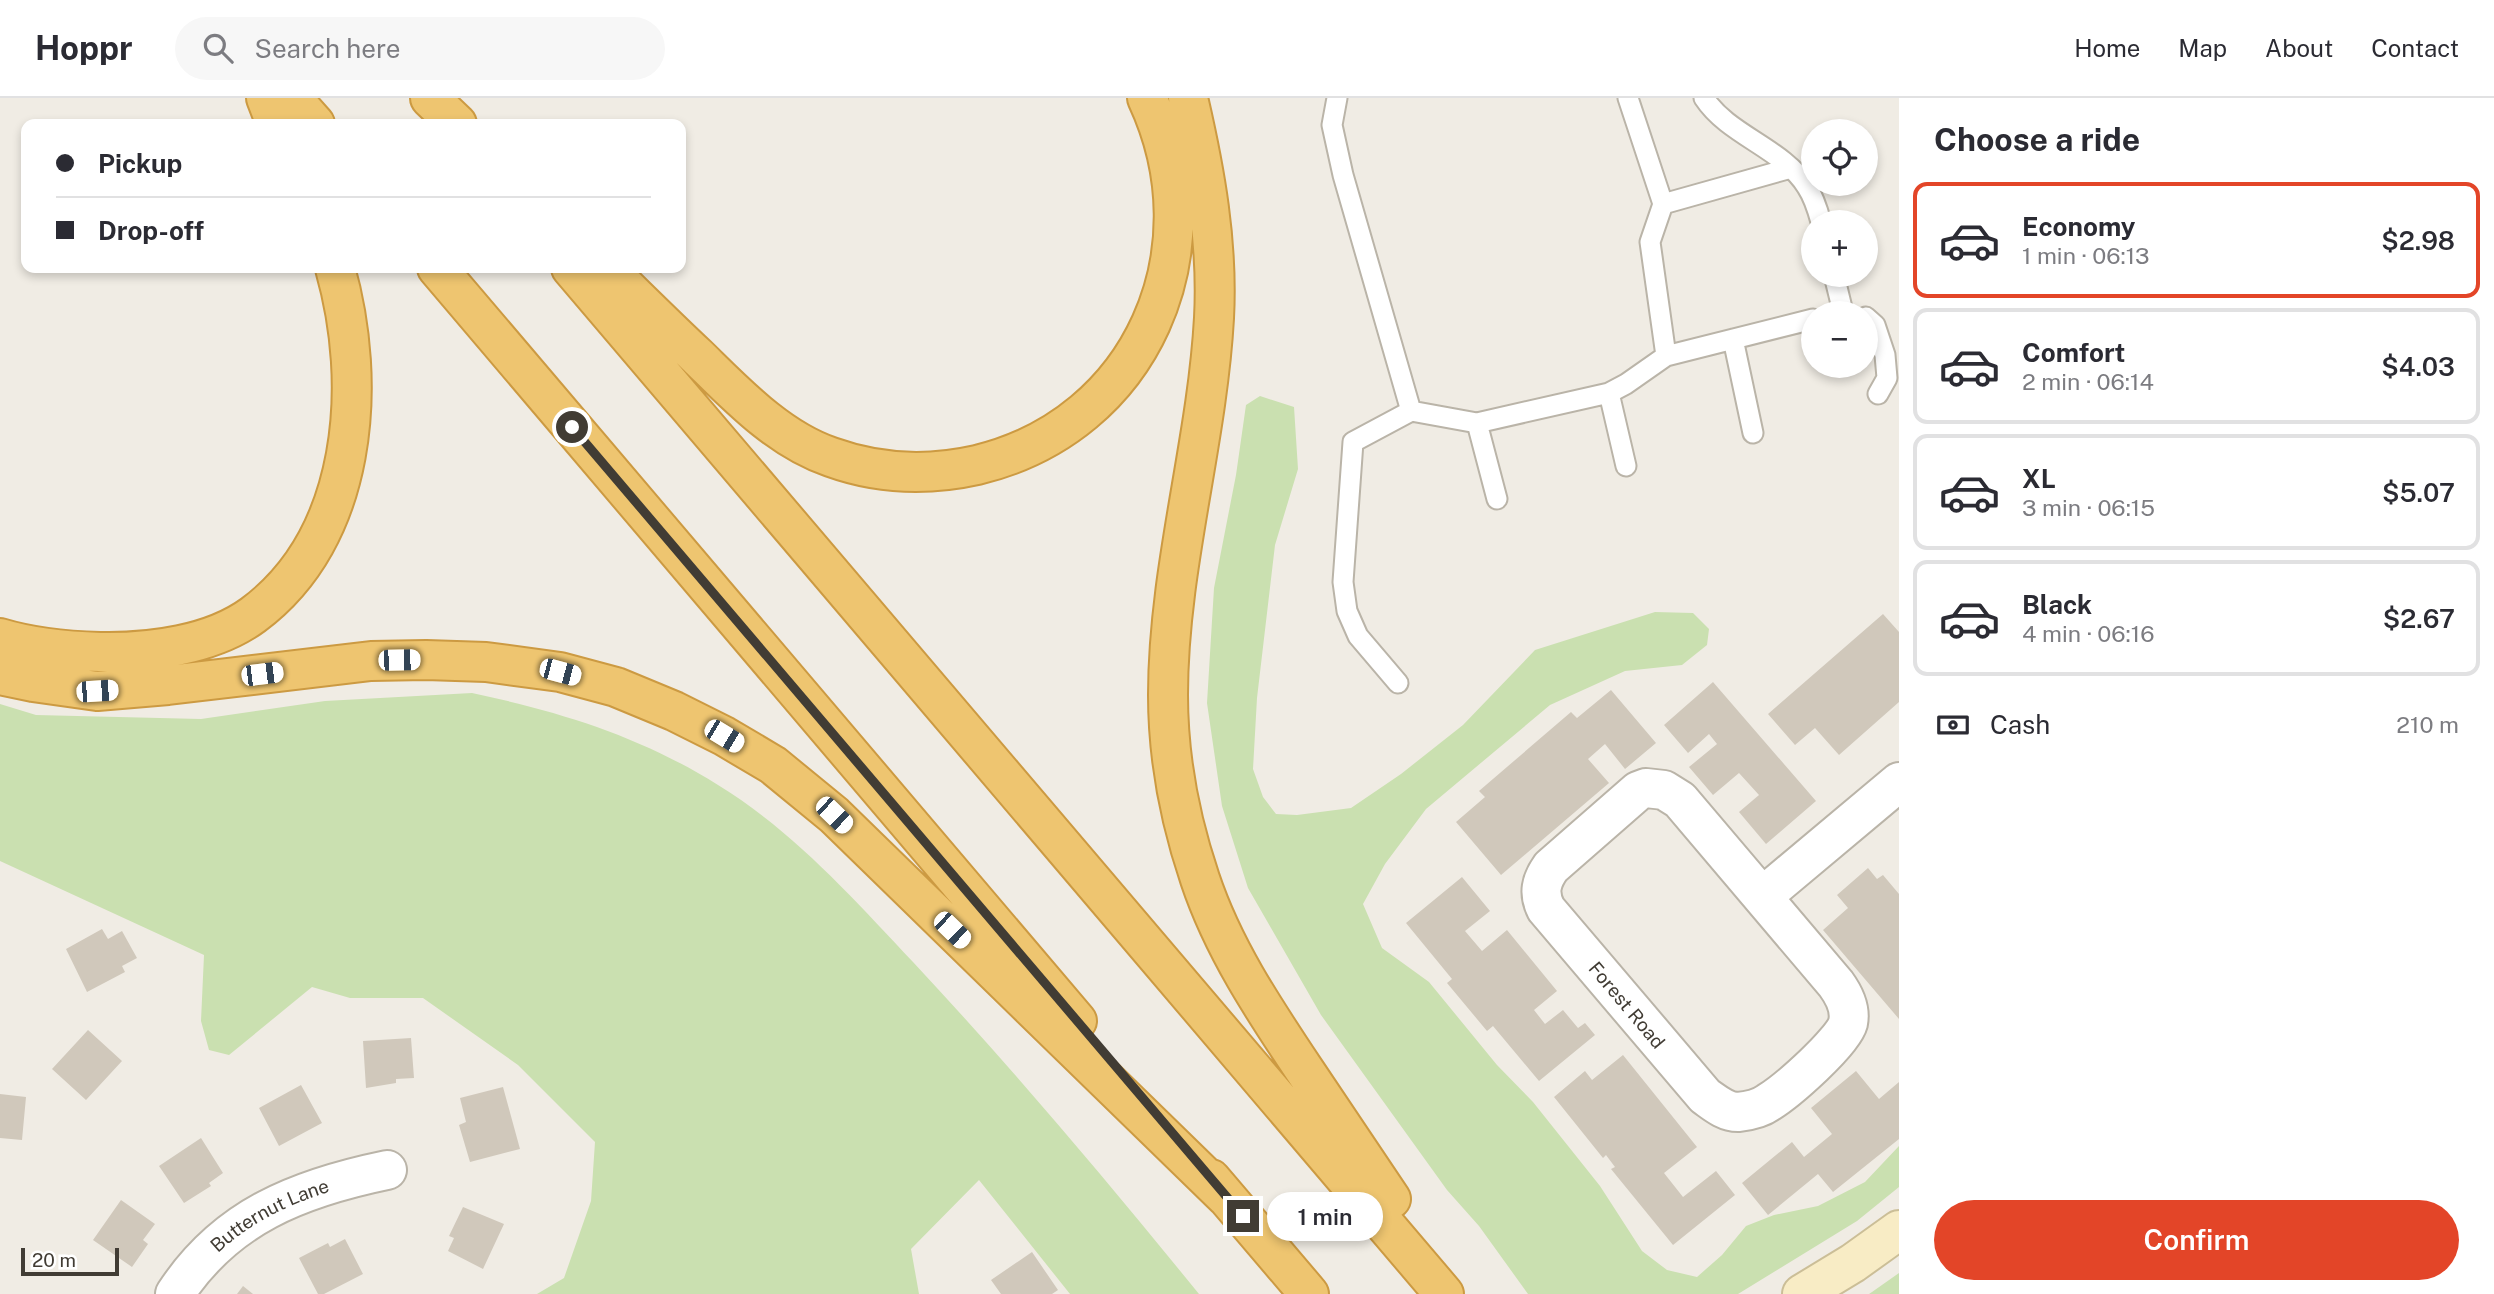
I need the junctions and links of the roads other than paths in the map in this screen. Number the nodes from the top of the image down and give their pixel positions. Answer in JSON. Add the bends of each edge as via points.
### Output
{"nodes":[{"id":1,"x":265,"y":98,"type":"edge"},
{"id":2,"x":292,"y":98,"type":"edge"},
{"id":3,"x":429,"y":98,"type":"edge"},
{"id":4,"x":1147,"y":98,"type":"edge"},
{"id":5,"x":1188,"y":98,"type":"edge"},
{"id":6,"x":1337,"y":98,"type":"edge"},
{"id":7,"x":1628,"y":98,"type":"edge"},
{"id":8,"x":1704,"y":98,"type":"edge"},
{"id":9,"x":274,"y":119,"type":"edge"},
{"id":10,"x":311,"y":119,"type":"edge"},
{"id":11,"x":445,"y":119,"type":"edge"},
{"id":12,"x":452,"y":119,"type":"edge"},
{"id":13,"x":1791,"y":169,"type":"junction"},
{"id":14,"x":1663,"y":204,"type":"junction"},
{"id":15,"x":1816,"y":210,"type":"edge"},
{"id":16,"x":336,"y":273,"type":"edge"},
{"id":17,"x":441,"y":273,"type":"edge"},
{"id":18,"x":575,"y":273,"type":"edge"},
{"id":19,"x":611,"y":273,"type":"edge"},
{"id":20,"x":1801,"y":322,"type":"edge"},
{"id":21,"x":1878,"y":334,"type":"edge"},
{"id":22,"x":1733,"y":339,"type":"junction"},
{"id":23,"x":1666,"y":356,"type":"junction"},
{"id":24,"x":1609,"y":393,"type":"junction"},
{"id":25,"x":1878,"y":394,"type":"dead end"},
{"id":26,"x":1411,"y":411,"type":"junction"},
{"id":27,"x":1477,"y":423,"type":"junction"},
{"id":28,"x":1753,"y":433,"type":"dead end"},
{"id":29,"x":1626,"y":466,"type":"dead end"},
{"id":30,"x":1497,"y":499,"type":"dead end"},
{"id":31,"x":0,"y":638,"type":"edge"},
{"id":32,"x":0,"y":675,"type":"edge"},
{"id":33,"x":1398,"y":683,"type":"dead end"},
{"id":34,"x":1899,"y":782,"type":"edge"},
{"id":35,"x":1763,"y":897,"type":"junction"},
{"id":36,"x":387,"y":1170,"type":"dead end"},
{"id":37,"x":1226,"y":1197,"type":"junction"},
{"id":38,"x":1899,"y":1230,"type":"edge"},
{"id":39,"x":175,"y":1294,"type":"edge"},
{"id":40,"x":1309,"y":1294,"type":"edge"},
{"id":41,"x":1444,"y":1294,"type":"edge"},
{"id":42,"x":1455,"y":1294,"type":"edge"},
{"id":43,"x":1802,"y":1294,"type":"edge"}],
"edges":[{"from":1,"to":9,"type":"highway"},
{"from":2,"to":10,"type":"highway"},
{"from":3,"to":11,"type":"highway"},
{"from":3,"to":12,"type":"highway"},
{"from":4,"to":19,"type":"highway","via":[[1166,146],[1174,200],[1171,259],[1154,315],[1125,367],[1088,408],[1041,441],[991,461],[902,472],[852,464],[805,446],[740,398]]},
{"from":5,"to":42,"type":"highway","via":[[1210,205],[1215,287],[1207,383],[1170,656],[1170,733],[1189,843],[1212,913],[1253,990]]},
{"from":6,"to":26,"type":"lane","via":[[1332,125],[1343,175]]},
{"from":7,"to":14,"type":"lane"},
{"from":8,"to":13,"type":"lane","via":[[1739,132]]},
{"from":13,"to":14,"type":"lane"},
{"from":13,"to":15,"type":"lane","via":[[1807,187]]},
{"from":14,"to":23,"type":"lane","via":[[1650,242]]},
{"from":16,"to":31,"type":"highway","via":[[352,365],[346,457],[332,505],[311,551],[284,588],[252,616],[212,636],[169,648],[69,651]]},
{"from":17,"to":37,"type":"highway"},
{"from":18,"to":41,"type":"highway"},
{"from":20,"to":22,"type":"lane"},
{"from":21,"to":25,"type":"lane","via":[[1887,378]]},
{"from":22,"to":23,"type":"lane"},
{"from":22,"to":28,"type":"lane"},
{"from":23,"to":24,"type":"lane"},
{"from":24,"to":27,"type":"lane"},
{"from":24,"to":29,"type":"lane"},
{"from":26,"to":27,"type":"lane"},
{"from":26,"to":33,"type":"lane","via":[[1353,442],[1343,582],[1347,611],[1358,636]]},
{"from":27,"to":30,"type":"lane"},
{"from":32,"to":37,"type":"highway","via":[[97,691],[371,661],[486,662],[560,672],[616,687],[674,711],[773,765],[834,815]]},
{"from":34,"to":35,"type":"street"},
{"from":35,"to":35,"type":"street","name":"Forest Road","via":[[1843,993],[1849,1015],[1836,1045],[1769,1102],[1736,1112],[1705,1096],[1546,909],[1540,891],[1551,867],[1638,791],[1654,788],[1680,800]]},
{"from":36,"to":39,"type":"street","name":"Butternut Lane","via":[[342,1180],[243,1222],[209,1251]]},
{"from":37,"to":40,"type":"highway"},
{"from":38,"to":43,"type":"main road"}]}
